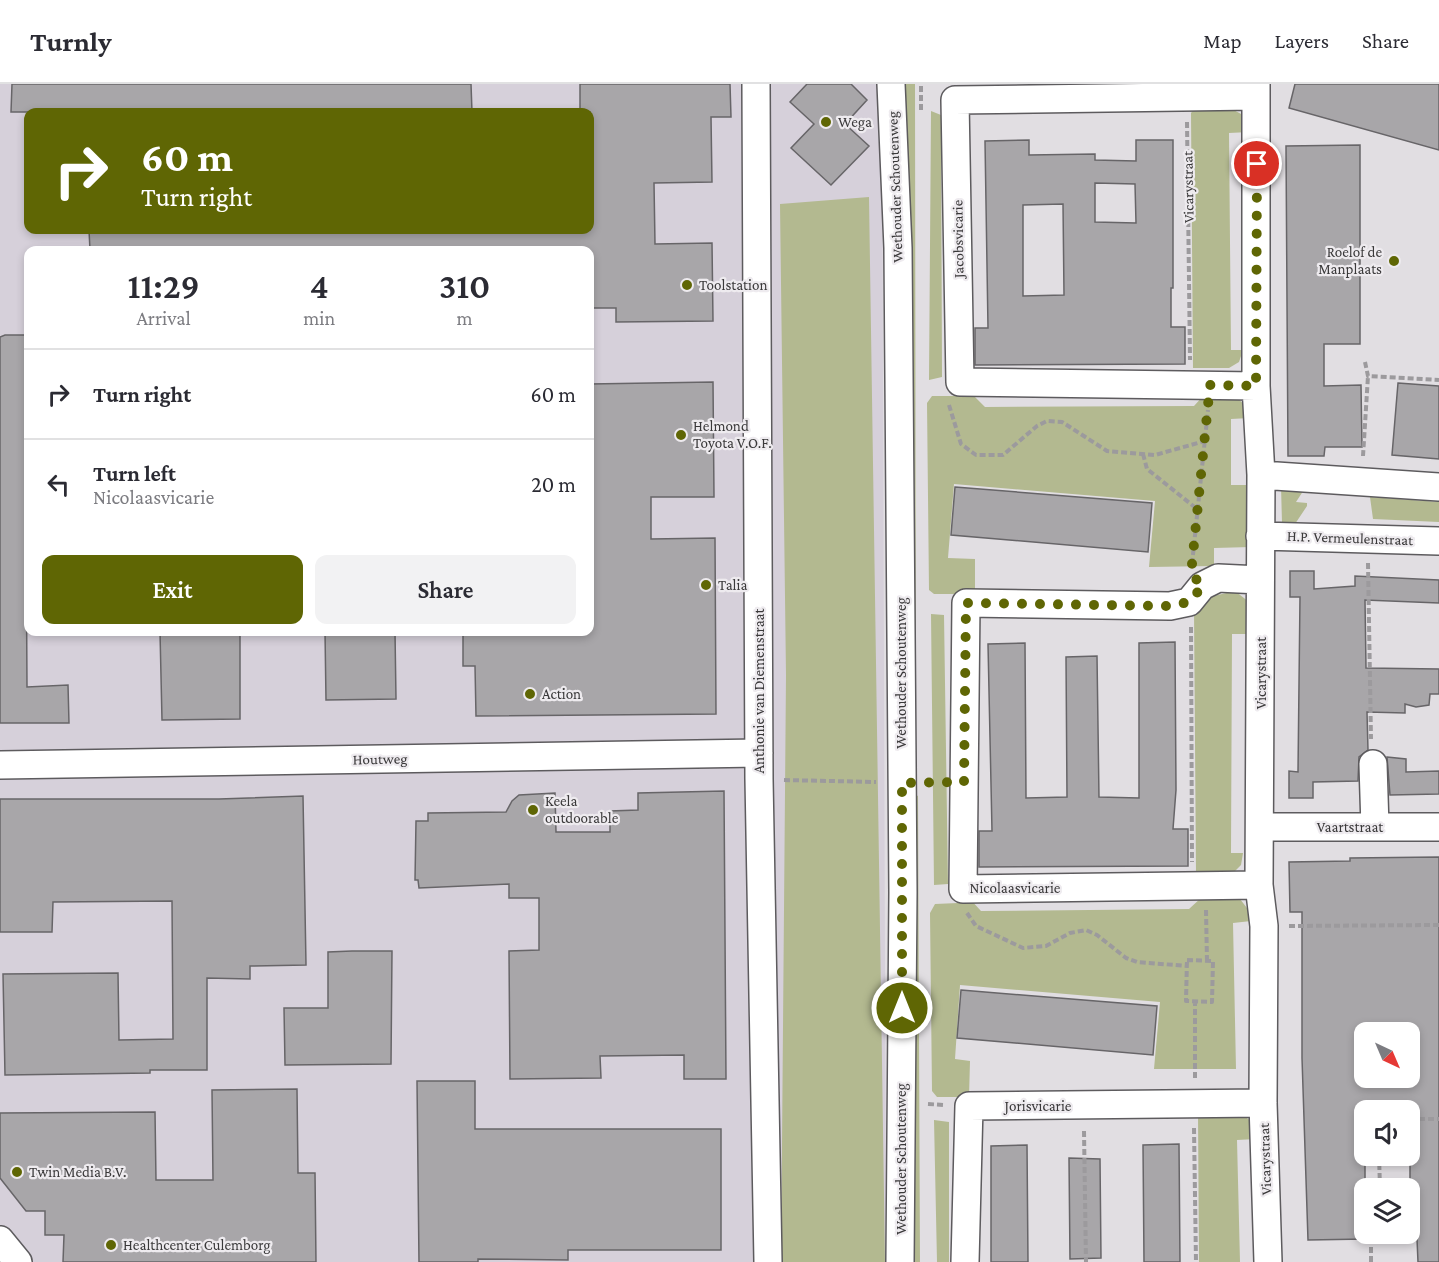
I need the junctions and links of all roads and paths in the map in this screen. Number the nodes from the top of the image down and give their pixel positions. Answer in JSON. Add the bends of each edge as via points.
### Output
{"nodes":[{"id":1,"x":756,"y":84,"type":"edge"},
{"id":2,"x":891,"y":84,"type":"edge"},
{"id":3,"x":1255,"y":90,"type":"edge"},
{"id":4,"x":1183,"y":98,"type":"junction"},
{"id":5,"x":1365,"y":362,"type":"dead end"},
{"id":6,"x":1368,"y":376,"type":"junction"},
{"id":7,"x":1439,"y":380,"type":"edge"},
{"id":8,"x":1200,"y":385,"type":"junction"},
{"id":9,"x":1256,"y":386,"type":"junction"},
{"id":10,"x":947,"y":399,"type":"dead end"},
{"id":11,"x":1204,"y":441,"type":"junction"},
{"id":12,"x":1143,"y":454,"type":"junction"},
{"id":13,"x":1261,"y":475,"type":"junction"},
{"id":14,"x":1362,"y":482,"type":"junction"},
{"id":15,"x":1439,"y":488,"type":"edge"},
{"id":16,"x":1198,"y":509,"type":"junction"},
{"id":17,"x":1260,"y":536,"type":"junction"},
{"id":18,"x":1368,"y":539,"type":"junction"},
{"id":19,"x":1439,"y":541,"type":"edge"},
{"id":20,"x":1260,"y":580,"type":"junction"},
{"id":21,"x":1196,"y":594,"type":"junction"},
{"id":22,"x":1373,"y":764,"type":"joint"},
{"id":23,"x":0,"y":765,"type":"edge"},
{"id":24,"x":759,"y":766,"type":"junction"},
{"id":25,"x":902,"y":783,"type":"junction"},
{"id":26,"x":1262,"y":827,"type":"junction"},
{"id":27,"x":1375,"y":827,"type":"junction"},
{"id":28,"x":1439,"y":828,"type":"edge"},
{"id":29,"x":1199,"y":885,"type":"junction"},
{"id":30,"x":1260,"y":885,"type":"junction"},
{"id":31,"x":963,"y":889,"type":"junction"},
{"id":32,"x":1439,"y":925,"type":"edge"},
{"id":33,"x":1264,"y":926,"type":"junction"},
{"id":34,"x":1207,"y":961,"type":"junction"},
{"id":35,"x":1187,"y":966,"type":"junction"},
{"id":36,"x":1195,"y":1001,"type":"junction"},
{"id":37,"x":1263,"y":1103,"type":"junction"},
{"id":38,"x":1194,"y":1104,"type":"junction"},
{"id":39,"x":1084,"y":1107,"type":"junction"},
{"id":40,"x":1420,"y":1119,"type":"edge"},
{"id":41,"x":1439,"y":1119,"type":"edge"},
{"id":42,"x":0,"y":1240,"type":"edge"},
{"id":43,"x":1371,"y":1244,"type":"edge"},
{"id":44,"x":18,"y":1262,"type":"edge"},
{"id":45,"x":768,"y":1262,"type":"edge"},
{"id":46,"x":900,"y":1262,"type":"edge"},
{"id":47,"x":965,"y":1262,"type":"edge"},
{"id":48,"x":1086,"y":1262,"type":"edge"},
{"id":49,"x":1196,"y":1262,"type":"edge"},
{"id":50,"x":1268,"y":1262,"type":"edge"},
{"id":51,"x":1371,"y":1262,"type":"edge"}],
"edges":[{"from":1,"to":24,"type":"street","name":"Anthonie van Diemenstraat"},
{"from":2,"to":25,"type":"street","name":"Wethouder Schoutenweg","via":[[898,248]]},
{"from":3,"to":4,"type":"street","name":"Jacobsvicarie"},
{"from":3,"to":9,"type":"street","name":"Vicarystraat"},
{"from":4,"to":8,"type":"path","name":"Vicarystraat","via":[[1187,114]]},
{"from":4,"to":8,"type":"street","name":"Jacobsvicarie","via":[[955,100],[960,382]]},
{"from":5,"to":6,"type":"path"},
{"from":6,"to":7,"type":"path"},
{"from":6,"to":14,"type":"path"},
{"from":8,"to":9,"type":"street","name":"Jacobsvicarie"},
{"from":8,"to":11,"type":"path","name":"Vicarystraat"},
{"from":9,"to":13,"type":"street","name":"Vicarystraat"},
{"from":10,"to":12,"type":"path","via":[[961,444],[976,455],[1003,455],[1047,421],[1062,422],[1107,451]]},
{"from":11,"to":12,"type":"path","via":[[1155,455]]},
{"from":11,"to":16,"type":"path","name":"Vicarystraat"},
{"from":12,"to":16,"type":"path","via":[[1147,469]]},
{"from":13,"to":14,"type":"street"},
{"from":13,"to":17,"type":"street","name":"Vicarystraat"},
{"from":14,"to":15,"type":"street"},
{"from":16,"to":21,"type":"path","name":"Vicarystraat","via":[[1191,574]]},
{"from":17,"to":18,"type":"street","name":"H.P. Vermeulenstraat"},
{"from":17,"to":20,"type":"street","name":"Vicarystraat"},
{"from":18,"to":19,"type":"street","name":"H.P. Vermeulenstraat"},
{"from":18,"to":22,"type":"path"},
{"from":20,"to":21,"type":"street","name":"Nicolaasvicarie","via":[[1218,578]]},
{"from":20,"to":26,"type":"street","name":"Vicarystraat"},
{"from":21,"to":29,"type":"path"},
{"from":21,"to":31,"type":"street","name":"Nicolaasvicarie","via":[[1170,606],[966,603]]},
{"from":22,"to":27,"type":"street"},
{"from":23,"to":24,"type":"street","name":"Houtweg"},
{"from":24,"to":25,"type":"path"},
{"from":24,"to":45,"type":"street","name":"Anthonie van Diemenstraat"},
{"from":25,"to":46,"type":"street","name":"Wethouder Schoutenweg"},
{"from":26,"to":27,"type":"street","name":"Vaartstraat"},
{"from":26,"to":30,"type":"street","name":"Vicarystraat"},
{"from":27,"to":28,"type":"street","name":"Vaartstraat"},
{"from":29,"to":30,"type":"street","name":"Nicolaasvicarie"},
{"from":29,"to":31,"type":"street","name":"Nicolaasvicarie"},
{"from":29,"to":34,"type":"path"},
{"from":30,"to":33,"type":"street","name":"Vicarystraat"},
{"from":31,"to":35,"type":"path","via":[[965,909],[976,926],[1023,948],[1035,949],[1086,930],[1137,962]]},
{"from":32,"to":33,"type":"path"},
{"from":33,"to":37,"type":"street","name":"Vicarystraat"},
{"from":34,"to":35,"type":"path","via":[[1187,960]]},
{"from":34,"to":36,"type":"path","via":[[1213,961],[1212,1002]]},
{"from":35,"to":36,"type":"path","via":[[1186,1001]]},
{"from":36,"to":38,"type":"path"},
{"from":37,"to":38,"type":"street","name":"Jorisvicarie"},
{"from":37,"to":50,"type":"street","name":"Vicarystraat"},
{"from":38,"to":39,"type":"street","name":"Jorisvicarie"},
{"from":38,"to":49,"type":"path"},
{"from":39,"to":47,"type":"street","name":"Jorisvicarie","via":[[969,1106]]},
{"from":39,"to":48,"type":"path"},
{"from":40,"to":41,"type":"path"},
{"from":42,"to":44,"type":"street"},
{"from":43,"to":51,"type":"path"}]}
